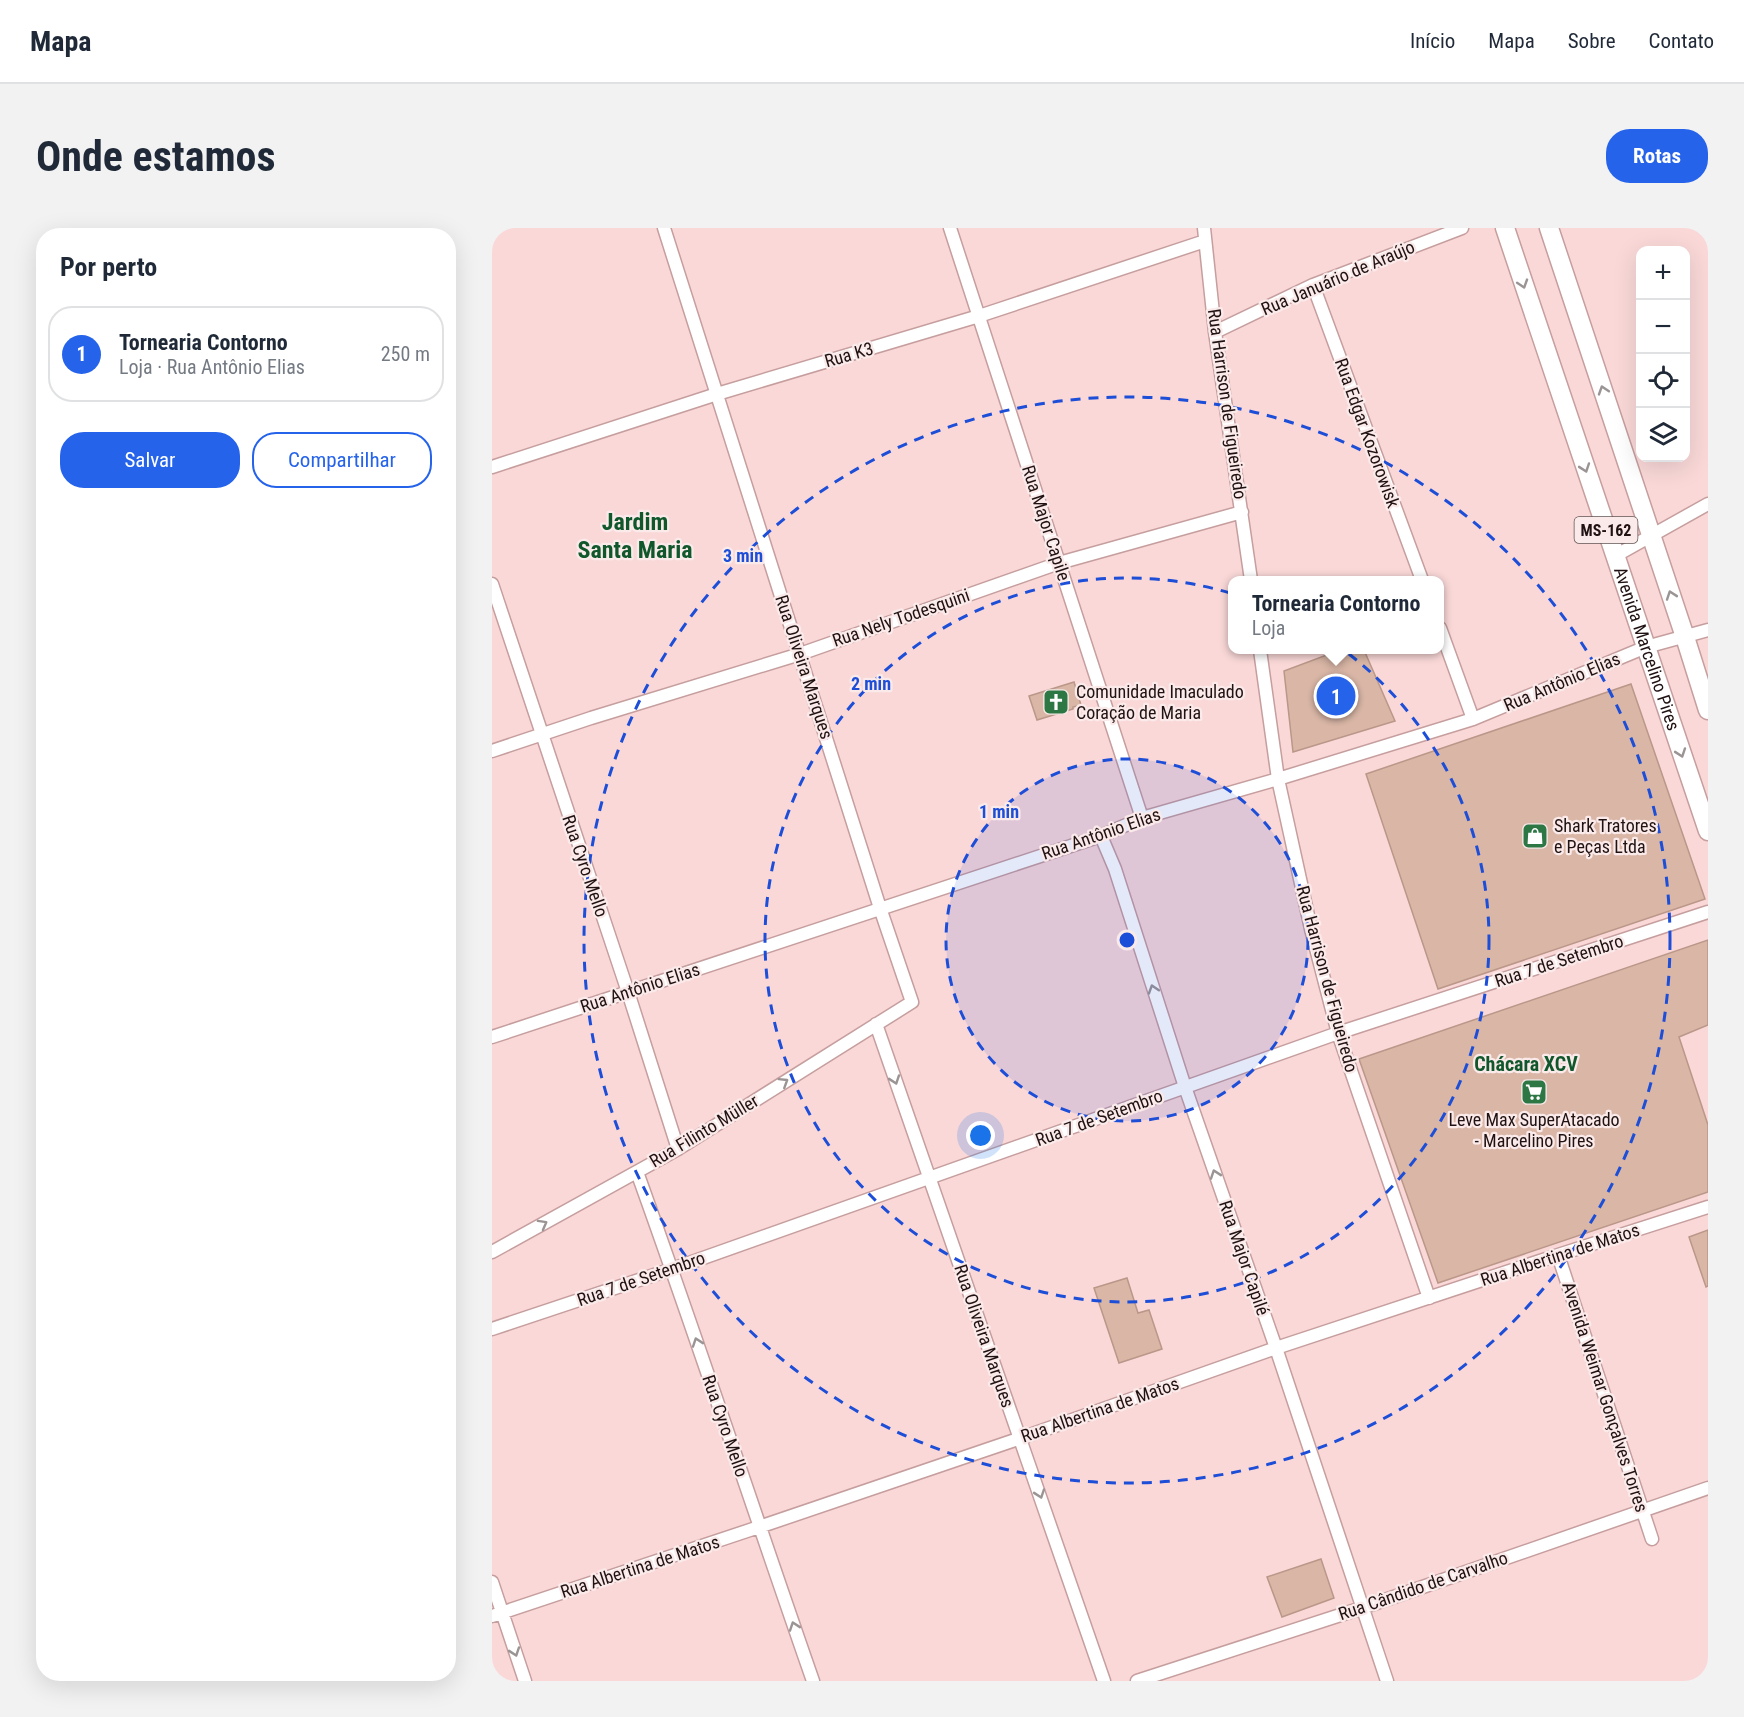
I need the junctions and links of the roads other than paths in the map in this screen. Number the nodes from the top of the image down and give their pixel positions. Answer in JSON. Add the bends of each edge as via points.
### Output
{"nodes":[{"id":1,"x":664,"y":228,"type":"edge"},
{"id":2,"x":950,"y":228,"type":"edge"},
{"id":3,"x":1462,"y":228,"type":"edge"},
{"id":4,"x":1505,"y":228,"type":"edge"},
{"id":5,"x":1549,"y":228,"type":"edge"},
{"id":6,"x":1205,"y":234,"type":"edge"},
{"id":7,"x":1313,"y":285,"type":"junction"},
{"id":8,"x":979,"y":316,"type":"junction"},
{"id":9,"x":1215,"y":332,"type":"junction"},
{"id":10,"x":717,"y":394,"type":"junction"},
{"id":11,"x":492,"y":467,"type":"edge"},
{"id":12,"x":1708,"y":504,"type":"edge"},
{"id":13,"x":1242,"y":512,"type":"junction"},
{"id":14,"x":1651,"y":535,"type":"junction"},
{"id":15,"x":1615,"y":556,"type":"junction"},
{"id":16,"x":1059,"y":563,"type":"junction"},
{"id":17,"x":1250,"y":576,"type":"edge"},
{"id":18,"x":1421,"y":576,"type":"edge"},
{"id":19,"x":492,"y":584,"type":"edge"},
{"id":20,"x":1708,"y":630,"type":"edge"},
{"id":21,"x":1685,"y":637,"type":"junction"},
{"id":22,"x":1444,"y":639,"type":"edge"},
{"id":23,"x":1646,"y":647,"type":"junction"},
{"id":24,"x":800,"y":654,"type":"junction"},
{"id":25,"x":1261,"y":654,"type":"edge"},
{"id":26,"x":1708,"y":710,"type":"edge"},
{"id":27,"x":1473,"y":719,"type":"junction"},
{"id":28,"x":541,"y":735,"type":"junction"},
{"id":29,"x":492,"y":751,"type":"edge"},
{"id":30,"x":1278,"y":779,"type":"junction"},
{"id":31,"x":1142,"y":818,"type":"junction"},
{"id":32,"x":1708,"y":831,"type":"edge"},
{"id":33,"x":1101,"y":836,"type":"junction"},
{"id":34,"x":880,"y":908,"type":"junction"},
{"id":35,"x":1708,"y":912,"type":"edge"},
{"id":36,"x":628,"y":992,"type":"junction"},
{"id":37,"x":912,"y":1002,"type":"joint"},
{"id":38,"x":876,"y":1024,"type":"junction"},
{"id":39,"x":1338,"y":1033,"type":"junction"},
{"id":40,"x":492,"y":1037,"type":"edge"},
{"id":41,"x":1185,"y":1087,"type":"junction"},
{"id":42,"x":678,"y":1149,"type":"junction"},
{"id":43,"x":637,"y":1172,"type":"junction"},
{"id":44,"x":929,"y":1179,"type":"junction"},
{"id":45,"x":1708,"y":1207,"type":"edge"},
{"id":46,"x":492,"y":1252,"type":"edge"},
{"id":47,"x":1558,"y":1255,"type":"junction"},
{"id":48,"x":672,"y":1269,"type":"junction"},
{"id":49,"x":1429,"y":1299,"type":"junction"},
{"id":50,"x":492,"y":1329,"type":"edge"},
{"id":51,"x":1275,"y":1348,"type":"junction"},
{"id":52,"x":1020,"y":1438,"type":"junction"},
{"id":53,"x":1708,"y":1488,"type":"edge"},
{"id":54,"x":1643,"y":1510,"type":"junction"},
{"id":55,"x":759,"y":1527,"type":"junction"},
{"id":56,"x":1652,"y":1539,"type":"dead end"},
{"id":57,"x":492,"y":1582,"type":"edge"},
{"id":58,"x":1362,"y":1608,"type":"junction"},
{"id":59,"x":497,"y":1614,"type":"edge"},
{"id":60,"x":525,"y":1681,"type":"edge"},
{"id":61,"x":813,"y":1681,"type":"edge"},
{"id":62,"x":1104,"y":1681,"type":"edge"},
{"id":63,"x":1137,"y":1681,"type":"edge"},
{"id":64,"x":1387,"y":1681,"type":"edge"}],
"edges":[{"from":1,"to":10,"type":"street","name":"Rua Oliveira Marques"},
{"from":2,"to":8,"type":"street","name":"Rua Major Capile"},
{"from":3,"to":7,"type":"street","name":"Rua Januário de Araújo"},
{"from":4,"to":15,"type":"main road","name":"Avenida Marcelino Pires","number":"MS-162","one_way":true},
{"from":14,"to":5,"type":"main road","number":"MS-162","one_way":true},
{"from":6,"to":8,"type":"street","name":"Rua K3"},
{"from":6,"to":9,"type":"street","name":"Rua Harrison de Figueiredo"},
{"from":7,"to":9,"type":"street","name":"Rua Januário de Araújo"},
{"from":7,"to":18,"type":"street","name":"Rua Edgar Kozorowisk"},
{"from":8,"to":10,"type":"street","name":"Rua K3"},
{"from":8,"to":16,"type":"street","name":"Rua Major Capile"},
{"from":9,"to":13,"type":"street","name":"Rua Harrison de Figueiredo"},
{"from":10,"to":11,"type":"street","name":"Rua K3"},
{"from":10,"to":24,"type":"street","name":"Rua Oliveira Marques"},
{"from":12,"to":14,"type":"street"},
{"from":13,"to":16,"type":"street","name":"Rua Nely Todesquini"},
{"from":13,"to":17,"type":"street","name":"Rua Harrison de Figueiredo"},
{"from":14,"to":15,"type":"street"},
{"from":21,"to":14,"type":"main road","number":"MS-162","one_way":true},
{"from":15,"to":23,"type":"main road","name":"Avenida Marcelino Pires","number":"MS-162"},
{"from":16,"to":24,"type":"street","name":"Rua Nely Todesquini"},
{"from":16,"to":31,"type":"street","name":"Rua Major Capile"},
{"from":19,"to":28,"type":"street","name":"Rua Cyro Mello"},
{"from":20,"to":21,"type":"street","name":"Rua Antônio Elias"},
{"from":21,"to":23,"type":"street","name":"Rua Antônio Elias"},
{"from":21,"to":26,"type":"main road","number":"MS-162"},
{"from":22,"to":27,"type":"street"},
{"from":23,"to":27,"type":"street","name":"Rua Antônio Elias"},
{"from":23,"to":32,"type":"main road","name":"Avenida Marcelino Pires","number":"MS-162","one_way":true},
{"from":24,"to":28,"type":"street","name":"Rua Nely Todesquini"},
{"from":24,"to":34,"type":"street","name":"Rua Oliveira Marques"},
{"from":25,"to":30,"type":"street","name":"Rua Harrison de Figueiredo"},
{"from":27,"to":30,"type":"street","name":"Rua Antônio Elias"},
{"from":28,"to":29,"type":"street","name":"Rua Nely Todesquini"},
{"from":28,"to":36,"type":"street","name":"Rua Cyro Mello"},
{"from":30,"to":31,"type":"street","name":"Rua Antônio Elias"},
{"from":30,"to":39,"type":"street","name":"Rua Harrison de Figueiredo"},
{"from":31,"to":33,"type":"street","name":"Rua Antônio Elias"},
{"from":33,"to":34,"type":"street","name":"Rua Antônio Elias"},
{"from":41,"to":33,"type":"street","name":"Rua Major Capilé","one_way":true},
{"from":34,"to":36,"type":"street","name":"Rua Antônio Elias"},
{"from":34,"to":37,"type":"street","name":"Rua Oliveira Marques"},
{"from":35,"to":39,"type":"street","name":"Rua 7 de Setembro"},
{"from":36,"to":40,"type":"street","name":"Rua Antônio Elias"},
{"from":36,"to":42,"type":"street","name":"Rua Cyro Mello"},
{"from":37,"to":38,"type":"street","name":"Rua Filinto Müller"},
{"from":42,"to":38,"type":"street","name":"Rua Filinto Müller","one_way":true},
{"from":38,"to":44,"type":"street","name":"Rua Oliveira Marques","one_way":true},
{"from":39,"to":41,"type":"street","name":"Rua 7 de Setembro"},
{"from":39,"to":49,"type":"street","name":"Rua Harrison de Figueiredo"},
{"from":41,"to":44,"type":"street","name":"Rua 7 de Setembro"},
{"from":51,"to":41,"type":"street","name":"Rua Major Capilé","one_way":true},
{"from":42,"to":43,"type":"street","name":"Rua Filinto Müller"},
{"from":46,"to":43,"type":"street","name":"Rua Filinto Müller","one_way":true},
{"from":43,"to":48,"type":"street","name":"Rua Cyro Mello"},
{"from":44,"to":48,"type":"street","name":"Rua 7 de Setembro"},
{"from":44,"to":52,"type":"street","name":"Rua Oliveira Marques"},
{"from":45,"to":47,"type":"street","name":"Rua Albertina de Matos"},
{"from":47,"to":49,"type":"street","name":"Rua Albertina de Matos"},
{"from":47,"to":54,"type":"street","name":"Avenida Weimar Gonçalves Torres"},
{"from":48,"to":50,"type":"street","name":"Rua 7 de Setembro"},
{"from":55,"to":48,"type":"street","name":"Rua Cyro Mello","one_way":true},
{"from":49,"to":51,"type":"street","name":"Rua Albertina de Matos"},
{"from":51,"to":52,"type":"street","name":"Rua Albertina de Matos"},
{"from":51,"to":58,"type":"street","name":"Rua Major Capilé"},
{"from":52,"to":55,"type":"street","name":"Rua Albertina de Matos"},
{"from":52,"to":62,"type":"street","name":"Rua Oliveira Marques","one_way":true},
{"from":53,"to":54,"type":"street","name":"Rua Cândido de Carvalho"},
{"from":54,"to":56,"type":"street","name":"Avenida Weimar Gonçalves Torres"},
{"from":54,"to":58,"type":"street","name":"Rua Cândido de Carvalho"},
{"from":55,"to":59,"type":"street","name":"Rua Albertina de Matos"},
{"from":61,"to":55,"type":"street","name":"Rua Cyro Mello","one_way":true},
{"from":57,"to":59,"type":"street"},
{"from":58,"to":63,"type":"street","name":"Rua Cândido de Carvalho"},
{"from":58,"to":64,"type":"street","name":"Rua Major Capilé"},
{"from":59,"to":60,"type":"street","one_way":true}]}
